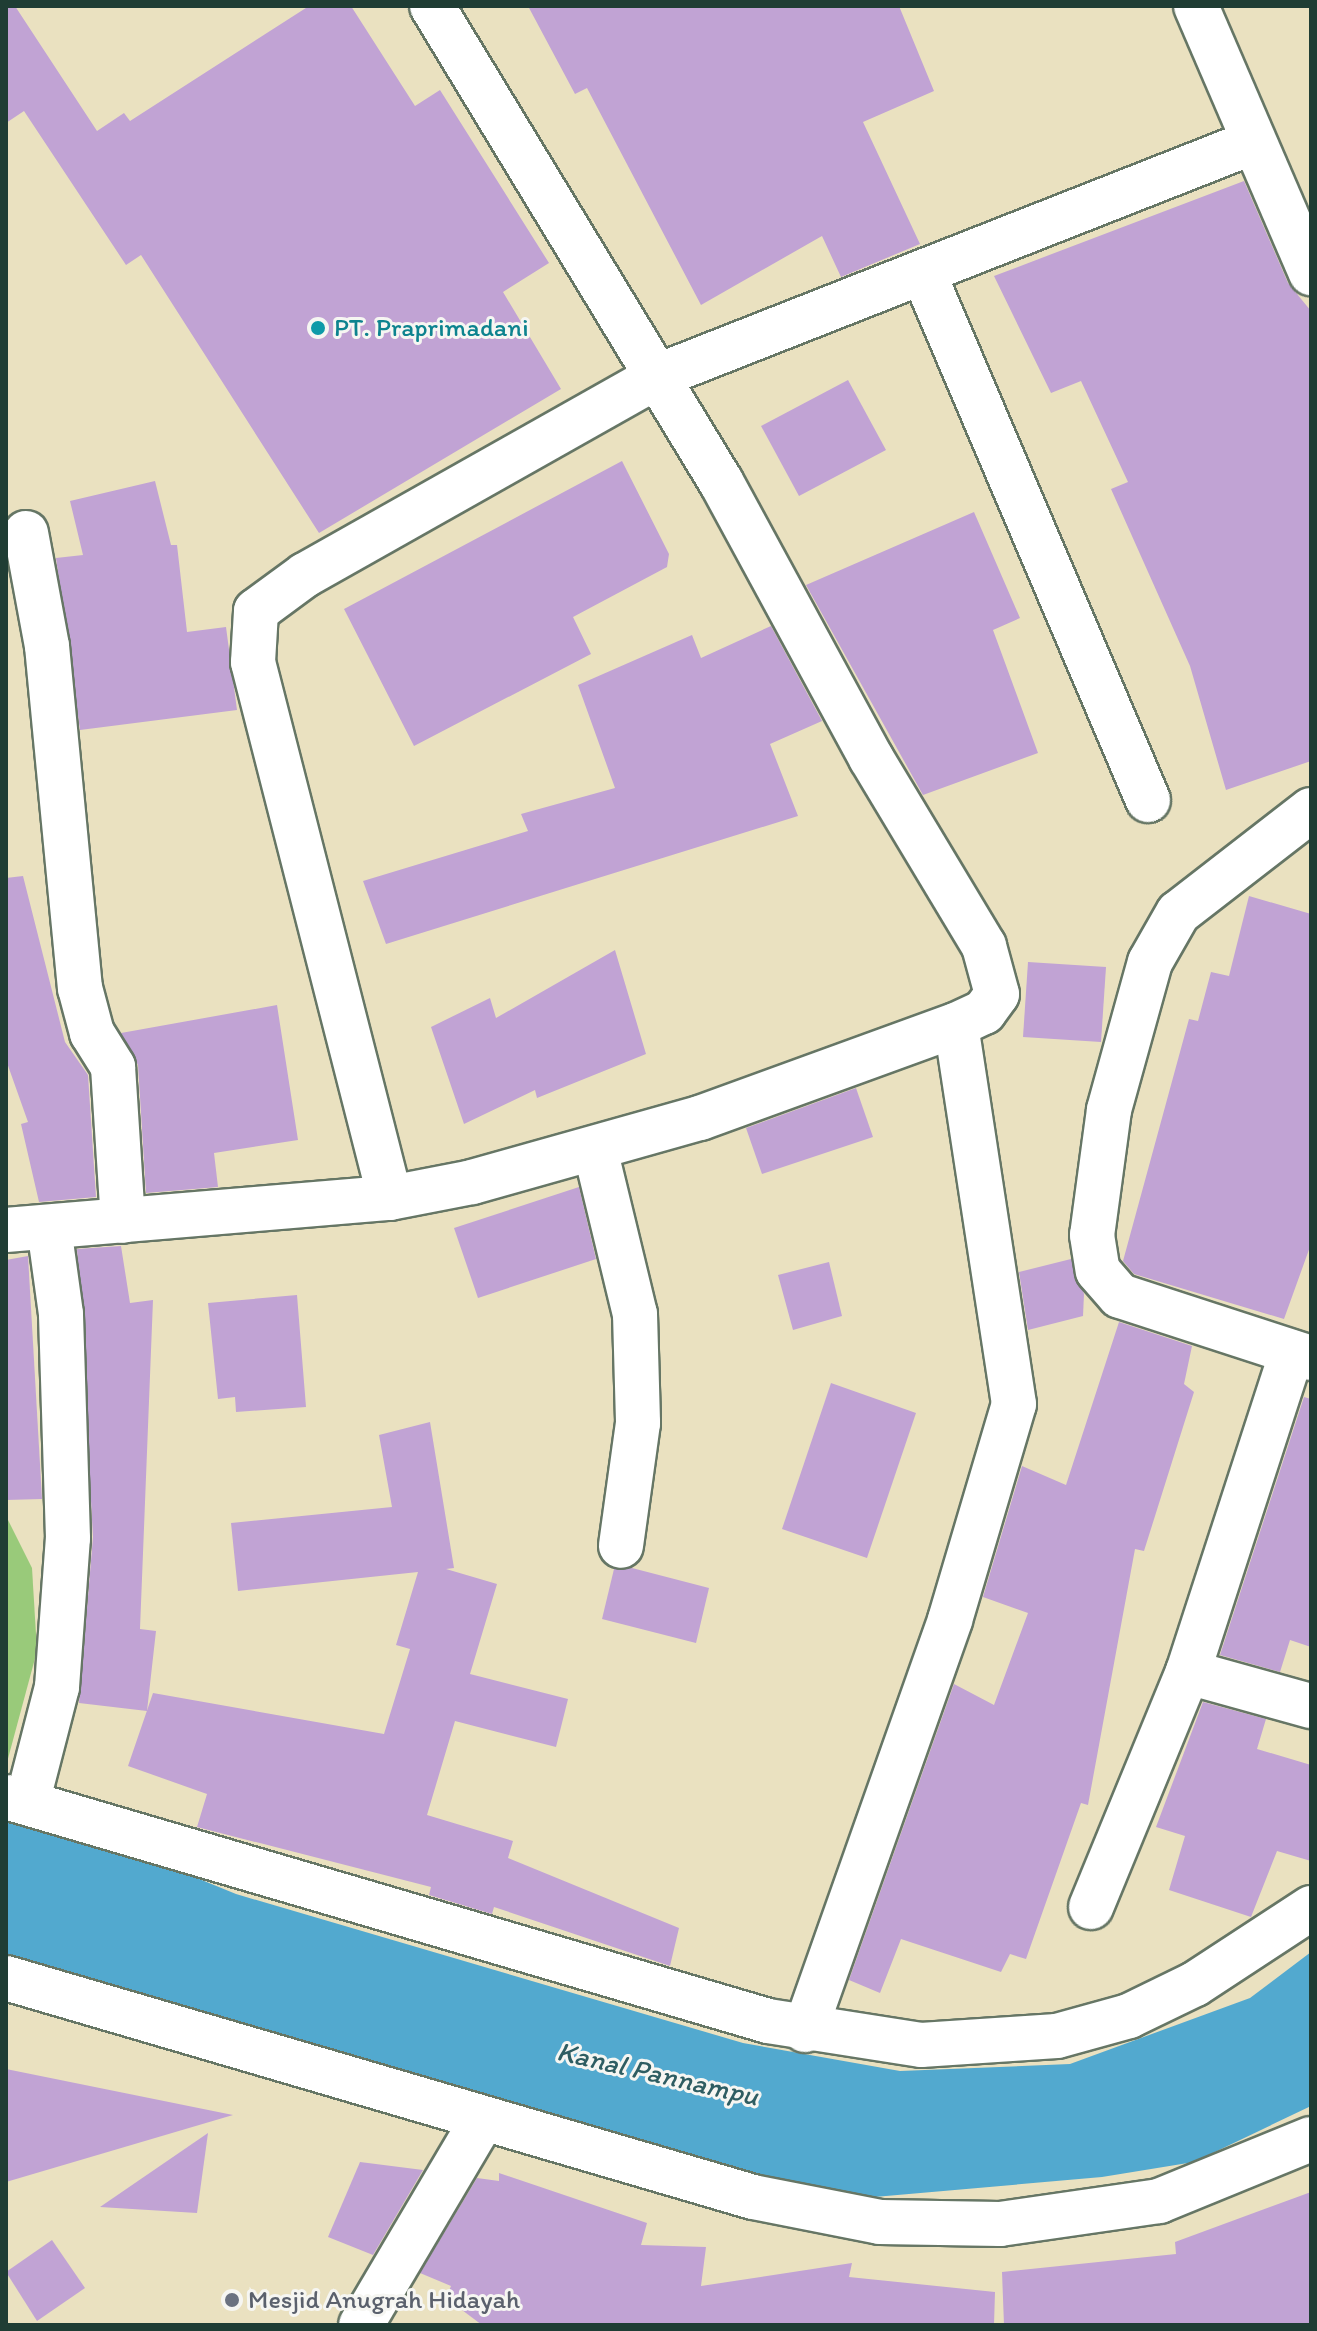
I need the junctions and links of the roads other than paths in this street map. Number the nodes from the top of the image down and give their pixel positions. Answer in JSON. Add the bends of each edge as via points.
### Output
{"nodes":[{"id":1,"x":432,"y":6,"type":"edge"},
{"id":2,"x":1196,"y":6,"type":"edge"},
{"id":3,"x":1253,"y":142,"type":"junction"},
{"id":4,"x":923,"y":272,"type":"junction"},
{"id":5,"x":1311,"y":273,"type":"edge"},
{"id":6,"x":658,"y":376,"type":"junction"},
{"id":7,"x":26,"y":533,"type":"dead end"},
{"id":8,"x":1148,"y":800,"type":"dead end"},
{"id":9,"x":1311,"y":810,"type":"edge"},
{"id":10,"x":956,"y":1025,"type":"junction"},
{"id":11,"x":595,"y":1149,"type":"junction"},
{"id":12,"x":390,"y":1198,"type":"junction"},
{"id":13,"x":123,"y":1221,"type":"junction"},
{"id":14,"x":49,"y":1228,"type":"junction"},
{"id":15,"x":6,"y":1230,"type":"edge"},
{"id":16,"x":1302,"y":1355,"type":"edge"},
{"id":17,"x":621,"y":1546,"type":"dead end"},
{"id":18,"x":1188,"y":1672,"type":"junction"},
{"id":19,"x":1311,"y":1706,"type":"edge"},
{"id":20,"x":16,"y":1800,"type":"edge"},
{"id":21,"x":1091,"y":1907,"type":"dead end"},
{"id":22,"x":1311,"y":1908,"type":"edge"},
{"id":23,"x":6,"y":1978,"type":"edge"},
{"id":24,"x":805,"y":2030,"type":"junction"},
{"id":25,"x":482,"y":2120,"type":"junction"},
{"id":26,"x":1311,"y":2139,"type":"edge"},
{"id":27,"x":361,"y":2325,"type":"edge"}],
"edges":[{"from":1,"to":6,"type":"street"},
{"from":2,"to":3,"type":"street"},
{"from":3,"to":4,"type":"street"},
{"from":3,"to":5,"type":"street"},
{"from":4,"to":6,"type":"street"},
{"from":4,"to":8,"type":"street"},
{"from":6,"to":10,"type":"street","via":[[984,946],[997,994],[984,1012]]},
{"from":6,"to":12,"type":"street","via":[[293,582],[256,611],[253,662]]},
{"from":7,"to":13,"type":"street","via":[[47,646],[80,988],[115,1081]]},
{"from":9,"to":16,"type":"street","via":[[1178,913],[1150,962],[1109,1110],[1092,1235],[1098,1271],[1120,1296]]},
{"from":10,"to":11,"type":"street"},
{"from":10,"to":24,"type":"street","via":[[1014,1404],[950,1620]]},
{"from":11,"to":12,"type":"street"},
{"from":11,"to":17,"type":"street","via":[[635,1314],[638,1423]]},
{"from":12,"to":13,"type":"street"},
{"from":13,"to":14,"type":"street"},
{"from":14,"to":15,"type":"street"},
{"from":14,"to":20,"type":"street","via":[[62,1339],[68,1538],[57,1687]]},
{"from":16,"to":18,"type":"street"},
{"from":18,"to":19,"type":"street"},
{"from":18,"to":21,"type":"street"},
{"from":20,"to":24,"type":"street"},
{"from":22,"to":24,"type":"street","via":[[1182,1991],[1129,2016],[1057,2036],[921,2045]]},
{"from":23,"to":25,"type":"street"},
{"from":25,"to":26,"type":"street","via":[[753,2197],[880,2222],[1000,2224],[1159,2201]]},
{"from":25,"to":27,"type":"street"}]}
